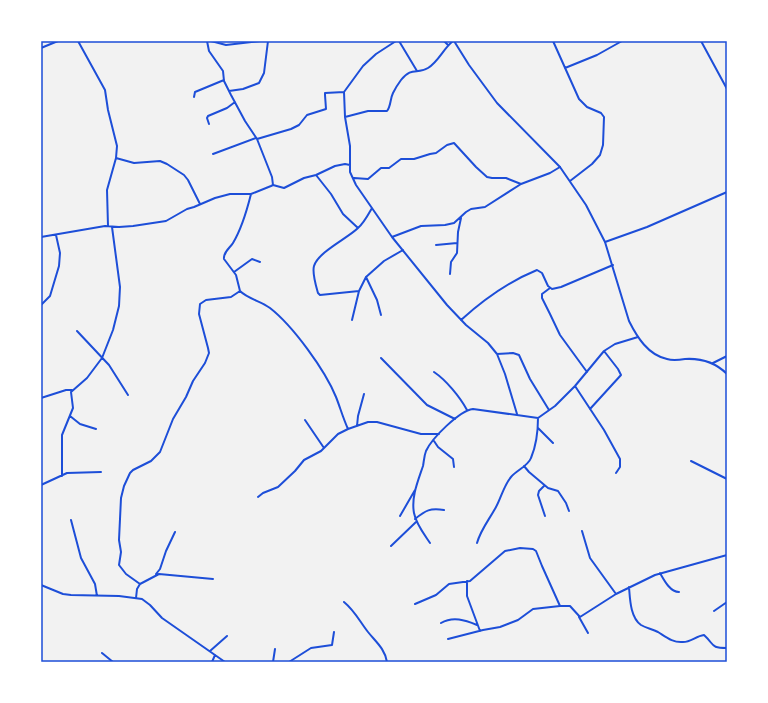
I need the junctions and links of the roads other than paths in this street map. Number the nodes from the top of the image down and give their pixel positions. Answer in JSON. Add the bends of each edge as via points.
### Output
{"nodes":[{"id":1,"x":58,"y":41,"type":"edge"},
{"id":2,"x":78,"y":41,"type":"edge"},
{"id":3,"x":208,"y":41,"type":"edge"},
{"id":4,"x":212,"y":41,"type":"edge"},
{"id":5,"x":260,"y":41,"type":"edge"},
{"id":6,"x":268,"y":41,"type":"edge"},
{"id":7,"x":397,"y":41,"type":"edge"},
{"id":8,"x":444,"y":41,"type":"edge"},
{"id":9,"x":453,"y":41,"type":"edge"},
{"id":10,"x":553,"y":41,"type":"edge"},
{"id":11,"x":622,"y":41,"type":"edge"},
{"id":12,"x":701,"y":41,"type":"edge"},
{"id":13,"x":448,"y":45,"type":"junction"},
{"id":14,"x":41,"y":48,"type":"edge"},
{"id":15,"x":565,"y":68,"type":"junction"},
{"id":16,"x":416,"y":71,"type":"junction"},
{"id":17,"x":224,"y":80,"type":"junction"},
{"id":18,"x":727,"y":89,"type":"edge"},
{"id":19,"x":229,"y":91,"type":"junction"},
{"id":20,"x":344,"y":92,"type":"junction"},
{"id":21,"x":194,"y":97,"type":"dead end"},
{"id":22,"x":235,"y":102,"type":"junction"},
{"id":23,"x":344,"y":117,"type":"junction"},
{"id":24,"x":209,"y":124,"type":"dead end"},
{"id":25,"x":257,"y":138,"type":"junction"},
{"id":26,"x":213,"y":154,"type":"dead end"},
{"id":27,"x":116,"y":158,"type":"junction"},
{"id":28,"x":350,"y":166,"type":"junction"},
{"id":29,"x":560,"y":167,"type":"junction"},
{"id":30,"x":316,"y":175,"type":"junction"},
{"id":31,"x":353,"y":178,"type":"junction"},
{"id":32,"x":570,"y":181,"type":"junction"},
{"id":33,"x":272,"y":184,"type":"junction"},
{"id":34,"x":521,"y":184,"type":"junction"},
{"id":35,"x":727,"y":192,"type":"edge"},
{"id":36,"x":251,"y":194,"type":"junction"},
{"id":37,"x":200,"y":204,"type":"junction"},
{"id":38,"x":372,"y":208,"type":"junction"},
{"id":39,"x":462,"y":217,"type":"junction"},
{"id":40,"x":108,"y":226,"type":"junction"},
{"id":41,"x":112,"y":227,"type":"junction"},
{"id":42,"x":358,"y":228,"type":"junction"},
{"id":43,"x":56,"y":235,"type":"junction"},
{"id":44,"x":41,"y":236,"type":"edge"},
{"id":45,"x":392,"y":237,"type":"junction"},
{"id":46,"x":605,"y":242,"type":"junction"},
{"id":47,"x":457,"y":243,"type":"junction"},
{"id":48,"x":436,"y":245,"type":"dead end"},
{"id":49,"x":403,"y":250,"type":"junction"},
{"id":50,"x":260,"y":262,"type":"dead end"},
{"id":51,"x":613,"y":265,"type":"junction"},
{"id":52,"x":234,"y":272,"type":"junction"},
{"id":53,"x":450,"y":274,"type":"dead end"},
{"id":54,"x":366,"y":277,"type":"junction"},
{"id":55,"x":550,"y":288,"type":"junction"},
{"id":56,"x":359,"y":291,"type":"junction"},
{"id":57,"x":240,"y":292,"type":"junction"},
{"id":58,"x":41,"y":305,"type":"edge"},
{"id":59,"x":381,"y":315,"type":"dead end"},
{"id":60,"x":352,"y":320,"type":"dead end"},
{"id":61,"x":461,"y":320,"type":"junction"},
{"id":62,"x":77,"y":331,"type":"dead end"},
{"id":63,"x":638,"y":337,"type":"junction"},
{"id":64,"x":604,"y":351,"type":"junction"},
{"id":65,"x":497,"y":354,"type":"junction"},
{"id":66,"x":727,"y":356,"type":"edge"},
{"id":67,"x":102,"y":358,"type":"junction"},
{"id":68,"x":381,"y":358,"type":"dead end"},
{"id":69,"x":713,"y":363,"type":"junction"},
{"id":70,"x":434,"y":372,"type":"dead end"},
{"id":71,"x":587,"y":372,"type":"junction"},
{"id":72,"x":727,"y":374,"type":"edge"},
{"id":73,"x":575,"y":386,"type":"junction"},
{"id":74,"x":72,"y":390,"type":"junction"},
{"id":75,"x":364,"y":394,"type":"dead end"},
{"id":76,"x":128,"y":395,"type":"dead end"},
{"id":77,"x":41,"y":398,"type":"edge"},
{"id":78,"x":590,"y":409,"type":"junction"},
{"id":79,"x":467,"y":410,"type":"junction"},
{"id":80,"x":549,"y":410,"type":"junction"},
{"id":81,"x":517,"y":414,"type":"junction"},
{"id":82,"x":70,"y":416,"type":"junction"},
{"id":83,"x":538,"y":418,"type":"junction"},
{"id":84,"x":455,"y":419,"type":"junction"},
{"id":85,"x":305,"y":420,"type":"dead end"},
{"id":86,"x":357,"y":426,"type":"junction"},
{"id":87,"x":538,"y":428,"type":"junction"},
{"id":88,"x":96,"y":429,"type":"dead end"},
{"id":89,"x":348,"y":429,"type":"junction"},
{"id":90,"x":439,"y":434,"type":"junction"},
{"id":91,"x":434,"y":441,"type":"junction"},
{"id":92,"x":553,"y":443,"type":"dead end"},
{"id":93,"x":324,"y":448,"type":"junction"},
{"id":94,"x":691,"y":462,"type":"dead end"},
{"id":95,"x":524,"y":466,"type":"junction"},
{"id":96,"x":454,"y":467,"type":"dead end"},
{"id":97,"x":101,"y":472,"type":"dead end"},
{"id":98,"x":616,"y":473,"type":"dead end"},
{"id":99,"x":62,"y":476,"type":"junction"},
{"id":100,"x":727,"y":478,"type":"edge"},
{"id":101,"x":41,"y":485,"type":"edge"},
{"id":102,"x":544,"y":486,"type":"junction"},
{"id":103,"x":415,"y":489,"type":"junction"},
{"id":104,"x":258,"y":497,"type":"dead end"},
{"id":105,"x":444,"y":510,"type":"dead end"},
{"id":106,"x":569,"y":511,"type":"dead end"},
{"id":107,"x":400,"y":516,"type":"dead end"},
{"id":108,"x":545,"y":516,"type":"dead end"},
{"id":109,"x":71,"y":520,"type":"dead end"},
{"id":110,"x":416,"y":520,"type":"junction"},
{"id":111,"x":582,"y":531,"type":"dead end"},
{"id":112,"x":175,"y":532,"type":"dead end"},
{"id":113,"x":430,"y":543,"type":"dead end"},
{"id":114,"x":477,"y":543,"type":"dead end"},
{"id":115,"x":391,"y":546,"type":"dead end"},
{"id":116,"x":727,"y":555,"type":"edge"},
{"id":117,"x":660,"y":573,"type":"junction"},
{"id":118,"x":155,"y":575,"type":"junction"},
{"id":119,"x":213,"y":579,"type":"dead end"},
{"id":120,"x":467,"y":581,"type":"junction"},
{"id":121,"x":140,"y":584,"type":"junction"},
{"id":122,"x":41,"y":585,"type":"edge"},
{"id":123,"x":628,"y":587,"type":"junction"},
{"id":124,"x":679,"y":592,"type":"dead end"},
{"id":125,"x":616,"y":594,"type":"junction"},
{"id":126,"x":97,"y":596,"type":"junction"},
{"id":127,"x":136,"y":598,"type":"junction"},
{"id":128,"x":344,"y":602,"type":"dead end"},
{"id":129,"x":727,"y":602,"type":"edge"},
{"id":130,"x":415,"y":604,"type":"dead end"},
{"id":131,"x":560,"y":606,"type":"junction"},
{"id":132,"x":714,"y":611,"type":"dead end"},
{"id":133,"x":579,"y":617,"type":"junction"},
{"id":134,"x":441,"y":623,"type":"dead end"},
{"id":135,"x":478,"y":626,"type":"junction"},
{"id":136,"x":480,"y":630,"type":"junction"},
{"id":137,"x":334,"y":632,"type":"dead end"},
{"id":138,"x":588,"y":633,"type":"dead end"},
{"id":139,"x":227,"y":636,"type":"dead end"},
{"id":140,"x":448,"y":639,"type":"dead end"},
{"id":141,"x":727,"y":648,"type":"edge"},
{"id":142,"x":275,"y":649,"type":"dead end"},
{"id":143,"x":210,"y":651,"type":"junction"},
{"id":144,"x":102,"y":653,"type":"dead end"},
{"id":145,"x":215,"y":655,"type":"junction"},
{"id":146,"x":113,"y":662,"type":"edge"},
{"id":147,"x":212,"y":662,"type":"edge"},
{"id":148,"x":225,"y":662,"type":"edge"},
{"id":149,"x":273,"y":662,"type":"edge"},
{"id":150,"x":289,"y":662,"type":"edge"},
{"id":151,"x":387,"y":662,"type":"edge"}],
"edges":[{"from":1,"to":14,"type":"street"},
{"from":2,"to":27,"type":"street","via":[[104,90],[117,146]]},
{"from":3,"to":17,"type":"street","via":[[209,51],[223,71]]},
{"from":4,"to":5,"type":"street","via":[[226,44]]},
{"from":6,"to":19,"type":"street","via":[[264,73],[259,83]]},
{"from":7,"to":16,"type":"street"},
{"from":7,"to":20,"type":"street","via":[[363,66]]},
{"from":8,"to":13,"type":"street"},
{"from":9,"to":13,"type":"street"},
{"from":9,"to":29,"type":"street","via":[[497,103]]},
{"from":10,"to":15,"type":"street"},
{"from":11,"to":15,"type":"street"},
{"from":12,"to":18,"type":"street"},
{"from":13,"to":16,"type":"street","via":[[431,66]]},
{"from":15,"to":32,"type":"street","via":[[579,99],[587,107],[601,112],[604,117],[603,146],[600,155]]},
{"from":16,"to":23,"type":"street","via":[[409,72],[401,80],[387,111],[368,111]]},
{"from":17,"to":19,"type":"street"},
{"from":17,"to":21,"type":"street","via":[[195,92]]},
{"from":19,"to":22,"type":"street"},
{"from":20,"to":23,"type":"street"},
{"from":20,"to":25,"type":"street","via":[[326,93],[326,109],[310,113],[299,125]]},
{"from":22,"to":24,"type":"street","via":[[208,116]]},
{"from":22,"to":25,"type":"street"},
{"from":23,"to":28,"type":"street","via":[[350,146]]},
{"from":25,"to":26,"type":"street"},
{"from":25,"to":33,"type":"street","via":[[272,177]]},
{"from":27,"to":37,"type":"street","via":[[134,162],[160,161],[167,164],[184,175]]},
{"from":27,"to":40,"type":"street","via":[[107,190]]},
{"from":28,"to":30,"type":"street","via":[[340,164]]},
{"from":28,"to":31,"type":"street"},
{"from":29,"to":32,"type":"street"},
{"from":29,"to":34,"type":"street"},
{"from":30,"to":33,"type":"street","via":[[284,188]]},
{"from":30,"to":42,"type":"street","via":[[343,214]]},
{"from":31,"to":34,"type":"street","via":[[368,179],[381,168],[389,168],[401,159],[414,159],[436,153],[454,143],[487,177],[506,178]]},
{"from":31,"to":38,"type":"street"},
{"from":32,"to":46,"type":"street"},
{"from":33,"to":36,"type":"street","via":[[269,188]]},
{"from":34,"to":39,"type":"street","via":[[485,207],[471,209]]},
{"from":35,"to":46,"type":"street","via":[[647,227]]},
{"from":36,"to":37,"type":"street","via":[[230,194]]},
{"from":36,"to":52,"type":"street","via":[[238,233],[223,256]]},
{"from":37,"to":41,"type":"street","via":[[166,221]]},
{"from":38,"to":42,"type":"street"},
{"from":38,"to":45,"type":"street"},
{"from":39,"to":45,"type":"street","via":[[451,224],[421,226]]},
{"from":39,"to":47,"type":"street"},
{"from":40,"to":41,"type":"street"},
{"from":40,"to":43,"type":"street","via":[[84,228]]},
{"from":41,"to":67,"type":"street","via":[[119,296],[113,330]]},
{"from":42,"to":56,"type":"street","via":[[318,260],[314,270],[319,294]]},
{"from":43,"to":44,"type":"street"},
{"from":43,"to":58,"type":"street","via":[[60,253],[59,266],[50,296]]},
{"from":45,"to":49,"type":"street"},
{"from":46,"to":51,"type":"street"},
{"from":47,"to":48,"type":"street"},
{"from":47,"to":53,"type":"street"},
{"from":49,"to":54,"type":"street","via":[[384,261]]},
{"from":49,"to":61,"type":"street"},
{"from":50,"to":52,"type":"street","via":[[252,259]]},
{"from":51,"to":55,"type":"street","via":[[561,287]]},
{"from":51,"to":63,"type":"street","via":[[629,321]]},
{"from":52,"to":57,"type":"street"},
{"from":54,"to":56,"type":"street"},
{"from":54,"to":59,"type":"street"},
{"from":55,"to":61,"type":"street","via":[[542,273],[537,270],[499,291]]},
{"from":55,"to":71,"type":"street","via":[[542,294],[542,298],[560,335]]},
{"from":56,"to":60,"type":"street"},
{"from":57,"to":89,"type":"street","via":[[271,308],[311,354],[334,392]]},
{"from":57,"to":121,"type":"street","via":[[231,297],[206,300],[200,304],[199,314],[209,353],[207,358],[173,418],[160,452],[152,461],[130,473],[122,492],[119,565]]},
{"from":61,"to":65,"type":"street"},
{"from":62,"to":67,"type":"street"},
{"from":63,"to":64,"type":"street","via":[[615,344]]},
{"from":63,"to":69,"type":"street","via":[[650,351],[667,360],[694,359]]},
{"from":64,"to":71,"type":"street"},
{"from":64,"to":78,"type":"street","via":[[621,376]]},
{"from":65,"to":80,"type":"street","via":[[519,355]]},
{"from":65,"to":81,"type":"street"},
{"from":66,"to":69,"type":"street"},
{"from":67,"to":74,"type":"street","via":[[87,378]]},
{"from":67,"to":76,"type":"street"},
{"from":68,"to":84,"type":"street","via":[[427,405]]},
{"from":69,"to":72,"type":"street"},
{"from":70,"to":79,"type":"street","via":[[463,402]]},
{"from":71,"to":73,"type":"street"},
{"from":73,"to":78,"type":"street"},
{"from":73,"to":80,"type":"street"},
{"from":74,"to":77,"type":"street"},
{"from":74,"to":82,"type":"street"},
{"from":75,"to":86,"type":"street"},
{"from":78,"to":98,"type":"street","via":[[620,459],[620,467]]},
{"from":79,"to":81,"type":"street"},
{"from":79,"to":84,"type":"street"},
{"from":80,"to":83,"type":"street"},
{"from":81,"to":83,"type":"street"},
{"from":82,"to":88,"type":"street","via":[[80,424]]},
{"from":82,"to":99,"type":"street","via":[[62,435]]},
{"from":83,"to":87,"type":"street"},
{"from":84,"to":90,"type":"street"},
{"from":85,"to":93,"type":"street"},
{"from":86,"to":89,"type":"street"},
{"from":86,"to":90,"type":"street","via":[[377,422],[421,434]]},
{"from":87,"to":92,"type":"street"},
{"from":87,"to":95,"type":"street","via":[[531,459]]},
{"from":89,"to":93,"type":"street","via":[[338,434]]},
{"from":90,"to":91,"type":"street"},
{"from":91,"to":96,"type":"street","via":[[453,460]]},
{"from":91,"to":103,"type":"street","via":[[426,451]]},
{"from":93,"to":104,"type":"street","via":[[304,460],[278,487]]},
{"from":94,"to":100,"type":"street"},
{"from":95,"to":102,"type":"street"},
{"from":95,"to":114,"type":"street","via":[[507,483]]},
{"from":97,"to":99,"type":"street","via":[[67,473]]},
{"from":99,"to":101,"type":"street"},
{"from":102,"to":106,"type":"street","via":[[558,491]]},
{"from":102,"to":108,"type":"street","via":[[538,495]]},
{"from":103,"to":107,"type":"street"},
{"from":103,"to":110,"type":"street","via":[[413,505]]},
{"from":105,"to":110,"type":"street","via":[[428,510]]},
{"from":109,"to":126,"type":"street","via":[[81,558],[95,584]]},
{"from":110,"to":113,"type":"street"},
{"from":110,"to":115,"type":"street"},
{"from":111,"to":125,"type":"street","via":[[590,558]]},
{"from":112,"to":118,"type":"street","via":[[160,569]]},
{"from":116,"to":117,"type":"street"},
{"from":117,"to":123,"type":"street"},
{"from":117,"to":124,"type":"street","via":[[672,590]]},
{"from":118,"to":119,"type":"street"},
{"from":118,"to":121,"type":"street"},
{"from":120,"to":130,"type":"street","via":[[449,584],[436,596]]},
{"from":120,"to":131,"type":"street","via":[[505,551],[532,548],[536,551]]},
{"from":120,"to":135,"type":"street","via":[[467,596]]},
{"from":121,"to":127,"type":"street"},
{"from":122,"to":126,"type":"street","via":[[63,594]]},
{"from":123,"to":125,"type":"street"},
{"from":123,"to":141,"type":"street","via":[[632,609],[639,624],[675,642],[687,642],[704,636],[713,647]]},
{"from":125,"to":133,"type":"street"},
{"from":126,"to":127,"type":"street"},
{"from":127,"to":143,"type":"street","via":[[145,601],[162,618]]},
{"from":128,"to":151,"type":"street","via":[[381,646]]},
{"from":129,"to":132,"type":"street"},
{"from":131,"to":133,"type":"street","via":[[570,606]]},
{"from":131,"to":136,"type":"street","via":[[533,609],[511,623]]},
{"from":133,"to":138,"type":"street"},
{"from":134,"to":135,"type":"street","via":[[454,619]]},
{"from":135,"to":136,"type":"street"},
{"from":136,"to":140,"type":"street"},
{"from":137,"to":150,"type":"street","via":[[332,645],[311,648]]},
{"from":139,"to":143,"type":"street"},
{"from":142,"to":149,"type":"street"},
{"from":143,"to":145,"type":"street"},
{"from":144,"to":146,"type":"street"},
{"from":145,"to":147,"type":"street"},
{"from":145,"to":148,"type":"street"}]}
